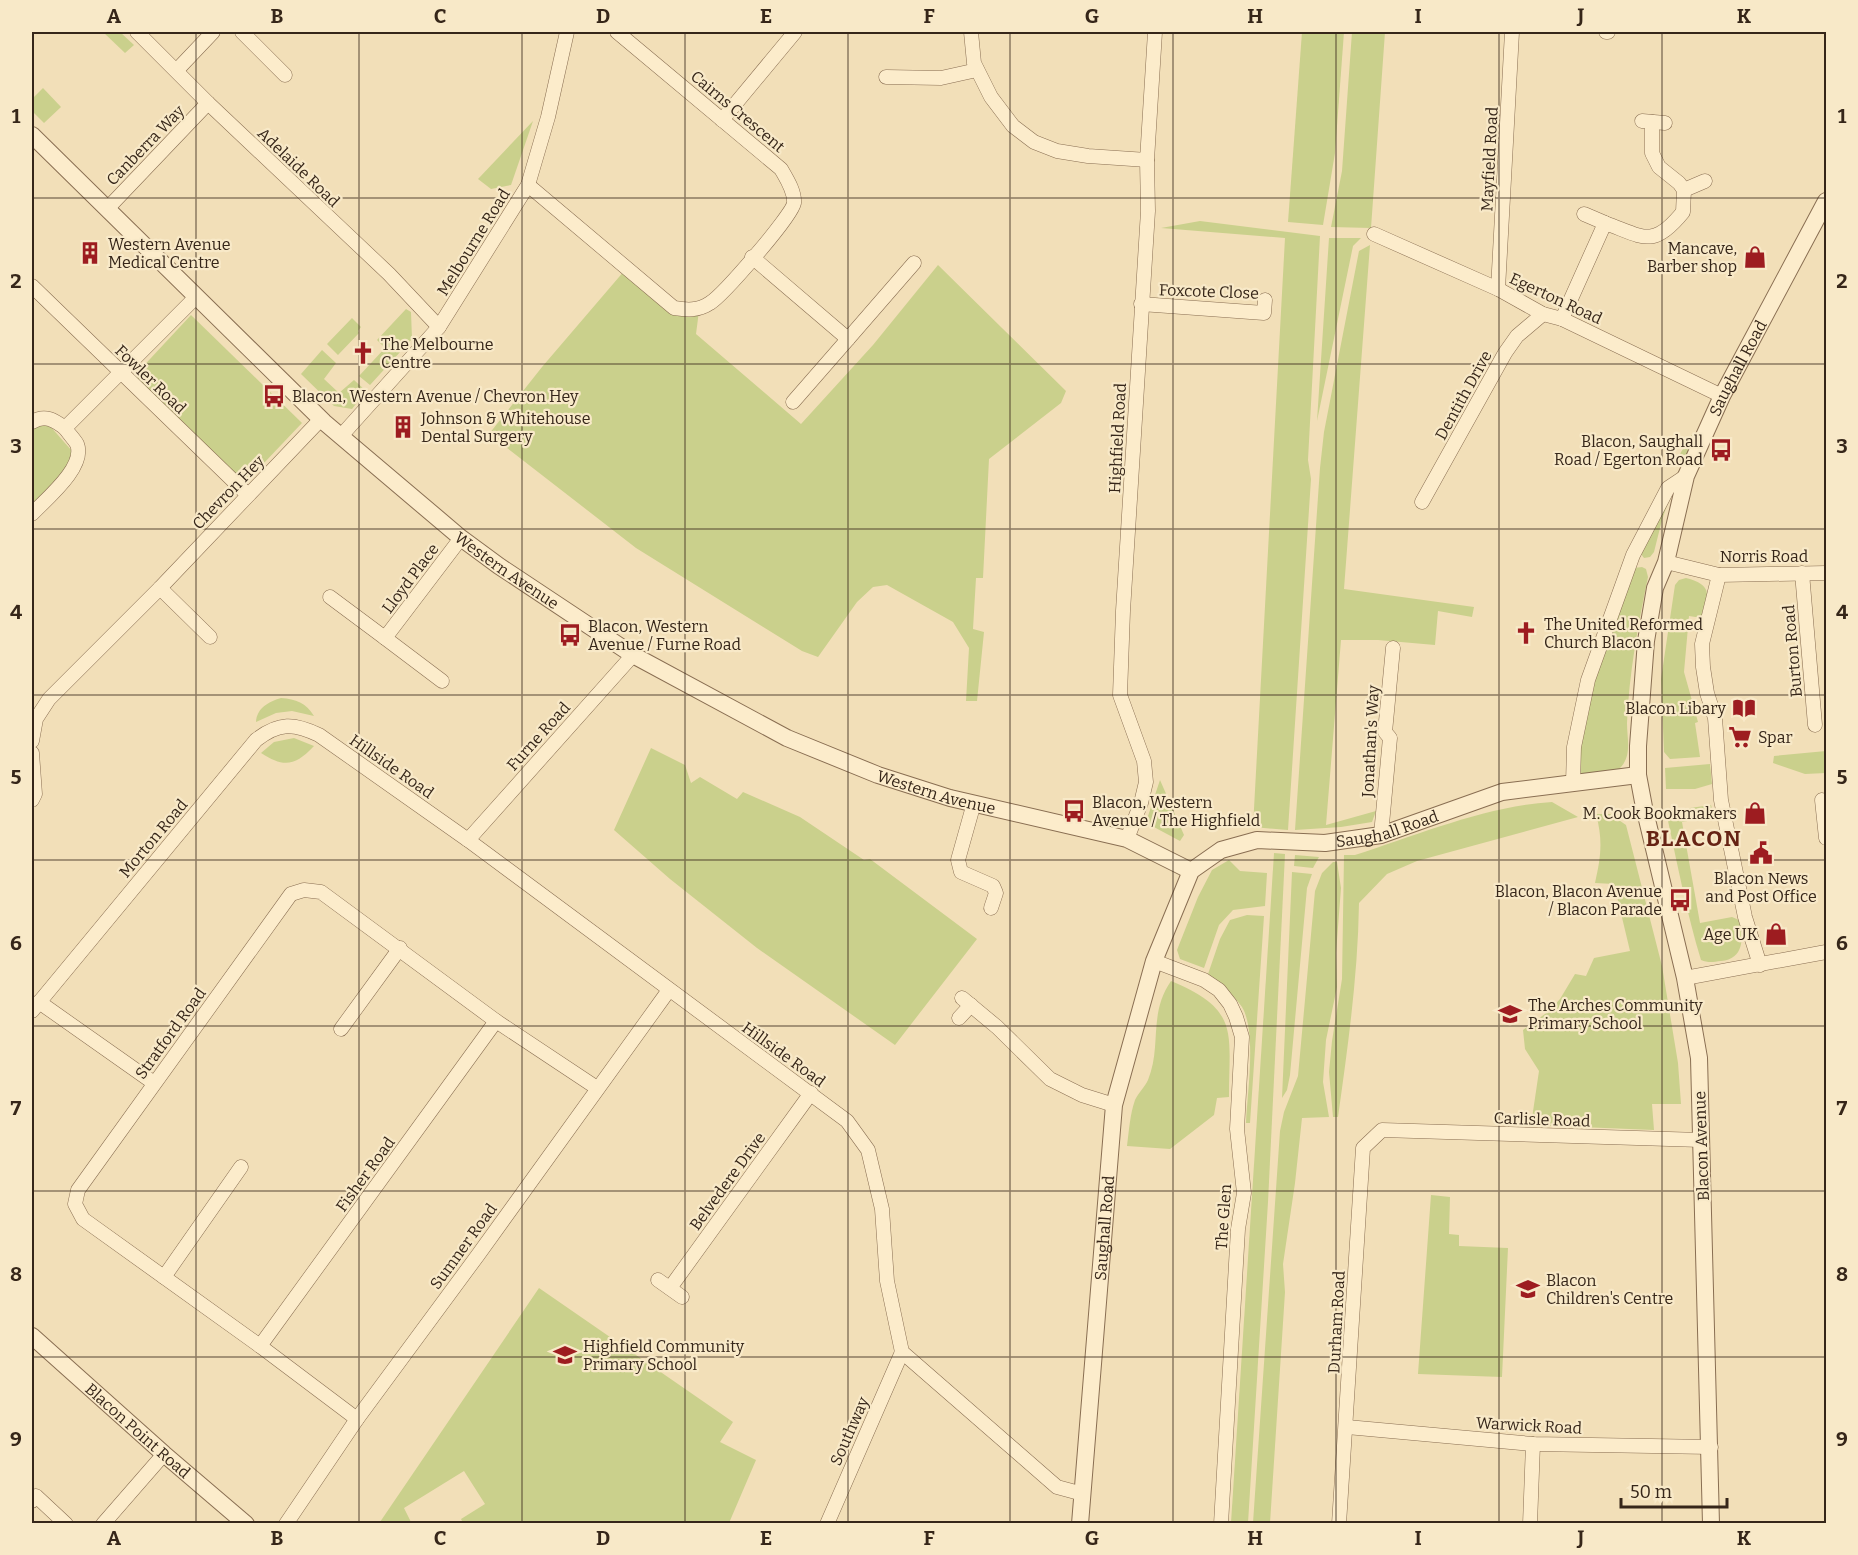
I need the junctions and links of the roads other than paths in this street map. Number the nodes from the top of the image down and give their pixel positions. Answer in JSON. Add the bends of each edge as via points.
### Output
{"nodes":[{"id":1,"x":137,"y":32,"type":"edge"},
{"id":2,"x":213,"y":32,"type":"edge"},
{"id":3,"x":242,"y":32,"type":"edge"},
{"id":4,"x":567,"y":32,"type":"edge"},
{"id":5,"x":620,"y":32,"type":"edge"},
{"id":6,"x":795,"y":32,"type":"edge"},
{"id":7,"x":971,"y":32,"type":"edge"},
{"id":8,"x":1155,"y":32,"type":"edge"},
{"id":9,"x":1512,"y":32,"type":"edge"},
{"id":10,"x":177,"y":70,"type":"junction"},
{"id":11,"x":977,"y":70,"type":"junction"},
{"id":12,"x":285,"y":75,"type":"dead end"},
{"id":13,"x":885,"y":75,"type":"dead end"},
{"id":14,"x":208,"y":103,"type":"junction"},
{"id":15,"x":722,"y":120,"type":"junction"},
{"id":16,"x":1653,"y":122,"type":"dead end"},
{"id":17,"x":32,"y":135,"type":"edge"},
{"id":18,"x":1147,"y":160,"type":"junction"},
{"id":19,"x":1705,"y":181,"type":"dead end"},
{"id":20,"x":528,"y":185,"type":"junction"},
{"id":21,"x":1684,"y":190,"type":"junction"},
{"id":22,"x":1827,"y":201,"type":"edge"},
{"id":23,"x":107,"y":209,"type":"junction"},
{"id":24,"x":1584,"y":214,"type":"dead end"},
{"id":25,"x":1605,"y":223,"type":"junction"},
{"id":26,"x":1374,"y":234,"type":"dead end"},
{"id":27,"x":752,"y":257,"type":"junction"},
{"id":28,"x":914,"y":263,"type":"dead end"},
{"id":29,"x":32,"y":286,"type":"edge"},
{"id":30,"x":1498,"y":289,"type":"junction"},
{"id":31,"x":196,"y":297,"type":"junction"},
{"id":32,"x":1265,"y":300,"type":"dead end"},
{"id":33,"x":1141,"y":304,"type":"junction"},
{"id":34,"x":1543,"y":314,"type":"junction"},
{"id":35,"x":1562,"y":319,"type":"junction"},
{"id":36,"x":439,"y":327,"type":"junction"},
{"id":37,"x":848,"y":339,"type":"junction"},
{"id":38,"x":121,"y":373,"type":"junction"},
{"id":39,"x":1722,"y":396,"type":"junction"},
{"id":40,"x":794,"y":402,"type":"dead end"},
{"id":41,"x":321,"y":419,"type":"junction"},
{"id":42,"x":32,"y":422,"type":"edge"},
{"id":43,"x":65,"y":428,"type":"junction"},
{"id":44,"x":341,"y":436,"type":"junction"},
{"id":45,"x":1686,"y":476,"type":"junction"},
{"id":46,"x":248,"y":495,"type":"junction"},
{"id":47,"x":1422,"y":502,"type":"dead end"},
{"id":48,"x":32,"y":514,"type":"edge"},
{"id":49,"x":460,"y":538,"type":"junction"},
{"id":50,"x":1666,"y":562,"type":"junction"},
{"id":51,"x":1802,"y":573,"type":"junction"},
{"id":52,"x":1827,"y":573,"type":"edge"},
{"id":53,"x":1719,"y":575,"type":"junction"},
{"id":54,"x":160,"y":588,"type":"junction"},
{"id":55,"x":330,"y":597,"type":"dead end"},
{"id":56,"x":210,"y":637,"type":"dead end"},
{"id":57,"x":385,"y":638,"type":"junction"},
{"id":58,"x":1392,"y":648,"type":"dead end"},
{"id":59,"x":633,"y":655,"type":"junction"},
{"id":60,"x":442,"y":681,"type":"dead end"},
{"id":61,"x":1815,"y":725,"type":"dead end"},
{"id":62,"x":320,"y":735,"type":"joint"},
{"id":63,"x":32,"y":741,"type":"edge"},
{"id":64,"x":32,"y":753,"type":"edge"},
{"id":65,"x":1638,"y":775,"type":"junction"},
{"id":66,"x":1573,"y":783,"type":"junction"},
{"id":67,"x":32,"y":800,"type":"edge"},
{"id":68,"x":1822,"y":800,"type":"dead end"},
{"id":69,"x":974,"y":803,"type":"junction"},
{"id":70,"x":1381,"y":835,"type":"junction"},
{"id":71,"x":1827,"y":838,"type":"edge"},
{"id":72,"x":1127,"y":839,"type":"junction"},
{"id":73,"x":468,"y":840,"type":"junction"},
{"id":74,"x":1191,"y":871,"type":"junction"},
{"id":75,"x":991,"y":908,"type":"dead end"},
{"id":76,"x":400,"y":948,"type":"junction"},
{"id":77,"x":1827,"y":952,"type":"edge"},
{"id":78,"x":1154,"y":961,"type":"junction"},
{"id":79,"x":1760,"y":965,"type":"junction"},
{"id":80,"x":1685,"y":978,"type":"junction"},
{"id":81,"x":669,"y":990,"type":"junction"},
{"id":82,"x":35,"y":1007,"type":"edge"},
{"id":83,"x":959,"y":1018,"type":"dead end"},
{"id":84,"x":496,"y":1021,"type":"junction"},
{"id":85,"x":341,"y":1029,"type":"dead end"},
{"id":86,"x":154,"y":1083,"type":"junction"},
{"id":87,"x":597,"y":1088,"type":"junction"},
{"id":88,"x":812,"y":1093,"type":"junction"},
{"id":89,"x":1114,"y":1105,"type":"junction"},
{"id":90,"x":1382,"y":1130,"type":"joint"},
{"id":91,"x":1701,"y":1140,"type":"junction"},
{"id":92,"x":241,"y":1167,"type":"dead end"},
{"id":93,"x":164,"y":1277,"type":"junction"},
{"id":94,"x":658,"y":1280,"type":"dead end"},
{"id":95,"x":670,"y":1288,"type":"junction"},
{"id":96,"x":682,"y":1297,"type":"dead end"},
{"id":97,"x":32,"y":1336,"type":"edge"},
{"id":98,"x":260,"y":1346,"type":"junction"},
{"id":99,"x":902,"y":1352,"type":"junction"},
{"id":100,"x":357,"y":1419,"type":"junction"},
{"id":101,"x":1347,"y":1427,"type":"junction"},
{"id":102,"x":1533,"y":1444,"type":"junction"},
{"id":103,"x":1711,"y":1447,"type":"junction"},
{"id":104,"x":164,"y":1454,"type":"junction"},
{"id":105,"x":1083,"y":1494,"type":"junction"},
{"id":106,"x":32,"y":1501,"type":"edge"},
{"id":107,"x":66,"y":1524,"type":"edge"},
{"id":108,"x":103,"y":1524,"type":"edge"},
{"id":109,"x":246,"y":1524,"type":"edge"},
{"id":110,"x":286,"y":1524,"type":"edge"},
{"id":111,"x":827,"y":1524,"type":"edge"},
{"id":112,"x":1080,"y":1524,"type":"edge"},
{"id":113,"x":1221,"y":1524,"type":"edge"},
{"id":114,"x":1339,"y":1524,"type":"edge"},
{"id":115,"x":1530,"y":1524,"type":"edge"},
{"id":116,"x":1711,"y":1524,"type":"edge"}],
"edges":[{"from":1,"to":10,"type":"street","name":"Adelaide Road"},
{"from":2,"to":10,"type":"street"},
{"from":3,"to":12,"type":"street"},
{"from":4,"to":20,"type":"street","name":"Melbourne Road"},
{"from":5,"to":15,"type":"street","name":"Cairns Crescent"},
{"from":6,"to":15,"type":"street"},
{"from":7,"to":11,"type":"street"},
{"from":8,"to":18,"type":"street","name":"Highfield Road"},
{"from":9,"to":30,"type":"street","name":"Mayfield Road"},
{"from":10,"to":14,"type":"street","name":"Adelaide Road"},
{"from":11,"to":13,"type":"street","via":[[941,78]]},
{"from":11,"to":18,"type":"street","via":[[1013,126],[1034,142],[1067,153]]},
{"from":14,"to":23,"type":"street","name":"Canberra Way"},
{"from":14,"to":36,"type":"street","name":"Adelaide Road","via":[[389,274]]},
{"from":15,"to":27,"type":"street","name":"Cairns Crescent","via":[[781,169],[791,186],[794,204]]},
{"from":16,"to":21,"type":"street","via":[[1653,153],[1659,167]]},
{"from":17,"to":23,"type":"street","name":"Western Avenue"},
{"from":18,"to":33,"type":"street","name":"Highfield Road","via":[[1148,211]]},
{"from":19,"to":21,"type":"street"},
{"from":20,"to":27,"type":"street","name":"Cairns Crescent","via":[[674,308],[692,310],[710,304]]},
{"from":20,"to":36,"type":"street","name":"Melbourne Road"},
{"from":21,"to":25,"type":"street","via":[[1683,212],[1661,235],[1646,238]]},
{"from":22,"to":39,"type":"street","name":"Saughall Road"},
{"from":23,"to":31,"type":"street","name":"Western Avenue"},
{"from":24,"to":25,"type":"street"},
{"from":25,"to":35,"type":"street"},
{"from":26,"to":30,"type":"street","name":"Egerton Road"},
{"from":27,"to":37,"type":"street"},
{"from":28,"to":37,"type":"street"},
{"from":29,"to":38,"type":"street","name":"Fowler Road"},
{"from":30,"to":34,"type":"street","name":"Egerton Road"},
{"from":31,"to":38,"type":"street"},
{"from":31,"to":41,"type":"street","name":"Western Avenue"},
{"from":32,"to":33,"type":"street","name":"Foxcote Close","via":[[1264,313]]},
{"from":33,"to":72,"type":"street","name":"Highfield Road","via":[[1120,695],[1144,760],[1146,782]]},
{"from":34,"to":35,"type":"street","name":"Egerton Road"},
{"from":34,"to":47,"type":"street","name":"Dentith Drive","via":[[1517,336],[1505,353]]},
{"from":35,"to":39,"type":"street","name":"Egerton Road"},
{"from":36,"to":44,"type":"street","name":"Melbourne Road"},
{"from":37,"to":40,"type":"street"},
{"from":38,"to":43,"type":"street"},
{"from":38,"to":46,"type":"street","name":"Fowler Road"},
{"from":39,"to":45,"type":"street","name":"Saughall Road"},
{"from":41,"to":44,"type":"street","name":"Western Avenue"},
{"from":41,"to":46,"type":"street","name":"Chevron Hey"},
{"from":42,"to":43,"type":"street","via":[[51,419]]},
{"from":43,"to":48,"type":"street","via":[[77,445],[77,459],[72,471]]},
{"from":44,"to":49,"type":"street","name":"Western Avenue"},
{"from":45,"to":50,"type":"street","name":"Saughall Road"},
{"from":45,"to":66,"type":"street","via":[[1668,488],[1630,565],[1588,680],[1574,747]]},
{"from":46,"to":54,"type":"street","name":"Chevron Hey"},
{"from":49,"to":57,"type":"street","name":"Lloyd Place"},
{"from":49,"to":59,"type":"street","name":"Western Avenue"},
{"from":50,"to":53,"type":"street","name":"Norris Road"},
{"from":50,"to":65,"type":"street","name":"Saughall Road","via":[[1656,588],[1646,641]]},
{"from":51,"to":52,"type":"street","name":"Norris Road"},
{"from":51,"to":53,"type":"street","name":"Norris Road"},
{"from":51,"to":61,"type":"street","name":"Burton Road"},
{"from":53,"to":79,"type":"street","via":[[1702,644],[1703,667],[1715,718],[1721,800],[1745,917]]},
{"from":54,"to":56,"type":"street"},
{"from":54,"to":63,"type":"street","name":"Chevron Hey","via":[[49,699],[36,719]]},
{"from":55,"to":57,"type":"street","name":"Lloyd Place"},
{"from":57,"to":60,"type":"street","name":"Lloyd Place"},
{"from":58,"to":70,"type":"street","name":"Jonathan's Way","via":[[1385,732],[1390,738]]},
{"from":59,"to":69,"type":"street","name":"Western Avenue","via":[[787,738],[878,775]]},
{"from":59,"to":73,"type":"street","name":"Furne Road"},
{"from":62,"to":73,"type":"street","name":"Hillside Road"},
{"from":62,"to":82,"type":"street","name":"Morton Road","via":[[302,727],[285,726],[269,730],[256,740]]},
{"from":64,"to":67,"type":"street"},
{"from":65,"to":66,"type":"street","name":"Saughall Road"},
{"from":65,"to":80,"type":"street","name":"Blacon Avenue"},
{"from":66,"to":70,"type":"street","name":"Saughall Road","via":[[1502,792]]},
{"from":68,"to":71,"type":"street"},
{"from":69,"to":72,"type":"street","name":"Western Avenue"},
{"from":69,"to":75,"type":"street","via":[[958,860],[961,872],[993,886],[996,892]]},
{"from":70,"to":74,"type":"street","name":"Saughall Road","via":[[1325,843],[1257,840],[1221,850]]},
{"from":72,"to":74,"type":"street","name":"Western Avenue"},
{"from":73,"to":81,"type":"street","name":"Hillside Road"},
{"from":74,"to":78,"type":"street","name":"Saughall Road"},
{"from":76,"to":84,"type":"street","name":"Stratford Road"},
{"from":76,"to":85,"type":"street"},
{"from":76,"to":86,"type":"street","name":"Stratford Road","via":[[321,892],[304,890],[291,894]]},
{"from":77,"to":79,"type":"street"},
{"from":78,"to":89,"type":"street","name":"Saughall Road"},
{"from":78,"to":113,"type":"street","name":"The Glen","via":[[1204,980],[1219,990],[1233,1010],[1242,1037],[1237,1129],[1244,1193],[1238,1230]]},
{"from":79,"to":80,"type":"street"},
{"from":80,"to":91,"type":"street","name":"Blacon Avenue","via":[[1699,1059]]},
{"from":81,"to":87,"type":"street","name":"Sumner Road"},
{"from":81,"to":88,"type":"street","name":"Hillside Road"},
{"from":82,"to":86,"type":"street"},
{"from":83,"to":89,"type":"street","via":[[967,1002],[1050,1079]]},
{"from":84,"to":87,"type":"street","name":"Stratford Road"},
{"from":84,"to":98,"type":"street","name":"Fisher Road"},
{"from":86,"to":93,"type":"street","name":"Stratford Road","via":[[78,1190],[75,1204],[83,1219]]},
{"from":87,"to":100,"type":"street","name":"Sumner Road"},
{"from":88,"to":95,"type":"street","name":"Belvedere Drive"},
{"from":88,"to":99,"type":"street","name":"Hillside Road","via":[[848,1121],[868,1150],[882,1209],[887,1281]]},
{"from":89,"to":105,"type":"street","name":"Saughall Road"},
{"from":90,"to":91,"type":"street","name":"Carlisle Road"},
{"from":90,"to":101,"type":"street","name":"Durham Road","via":[[1363,1148]]},
{"from":91,"to":103,"type":"street","name":"Blacon Avenue"},
{"from":92,"to":93,"type":"street"},
{"from":93,"to":98,"type":"street","name":"Stratford Road"},
{"from":94,"to":95,"type":"street"},
{"from":95,"to":96,"type":"street"},
{"from":97,"to":104,"type":"street","name":"Blacon Point Road"},
{"from":98,"to":100,"type":"street","name":"Stratford Road"},
{"from":99,"to":105,"type":"street","via":[[1057,1487]]},
{"from":99,"to":111,"type":"street","name":"Southway"},
{"from":100,"to":110,"type":"street","name":"Sumner Road"},
{"from":101,"to":102,"type":"street","name":"Warwick Road"},
{"from":101,"to":114,"type":"street","name":"Durham Road"},
{"from":102,"to":103,"type":"street","name":"Warwick Road"},
{"from":102,"to":115,"type":"street"},
{"from":103,"to":116,"type":"street","name":"Blacon Avenue"},
{"from":104,"to":108,"type":"street"},
{"from":104,"to":109,"type":"street","name":"Blacon Point Road"},
{"from":105,"to":112,"type":"street","name":"Saughall Road"},
{"from":106,"to":107,"type":"street","via":[[36,1496]]}]}
